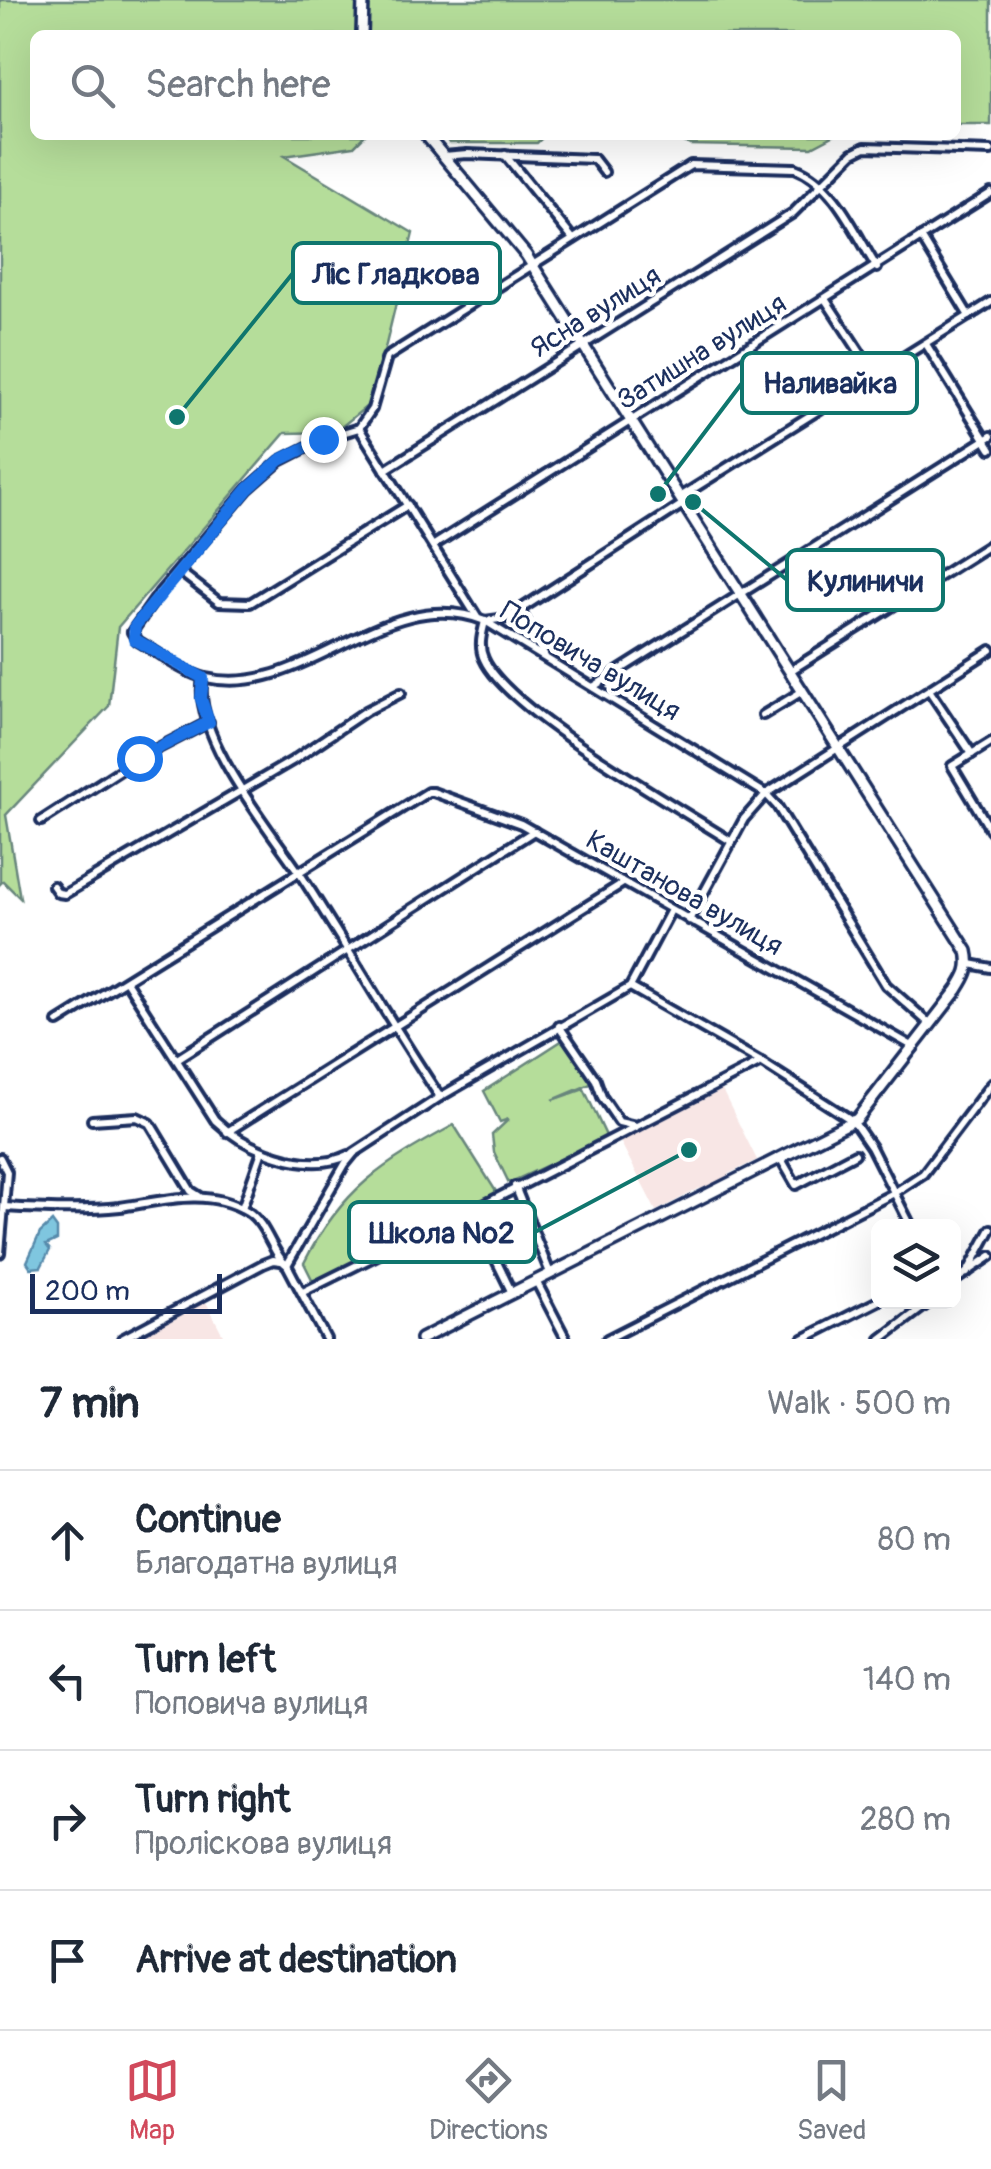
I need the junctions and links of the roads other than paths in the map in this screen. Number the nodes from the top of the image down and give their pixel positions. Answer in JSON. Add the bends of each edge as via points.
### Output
{"nodes":[{"id":1,"x":363,"y":0,"type":"edge"},
{"id":2,"x":362,"y":30,"type":"edge"},
{"id":3,"x":430,"y":140,"type":"edge"},
{"id":4,"x":991,"y":150,"type":"edge"},
{"id":5,"x":444,"y":156,"type":"junction"},
{"id":6,"x":505,"y":156,"type":"junction"},
{"id":7,"x":604,"y":172,"type":"dead end"},
{"id":8,"x":824,"y":184,"type":"junction"},
{"id":9,"x":991,"y":193,"type":"edge"},
{"id":10,"x":921,"y":238,"type":"junction"},
{"id":11,"x":573,"y":239,"type":"junction"},
{"id":12,"x":532,"y":265,"type":"junction"},
{"id":13,"x":876,"y":268,"type":"junction"},
{"id":14,"x":825,"y":299,"type":"junction"},
{"id":15,"x":991,"y":302,"type":"edge"},
{"id":16,"x":969,"y":316,"type":"junction"},
{"id":17,"x":926,"y":344,"type":"junction"},
{"id":18,"x":583,"y":345,"type":"junction"},
{"id":19,"x":874,"y":374,"type":"junction"},
{"id":20,"x":631,"y":422,"type":"junction"},
{"id":21,"x":359,"y":428,"type":"junction"},
{"id":22,"x":988,"y":438,"type":"edge"},
{"id":23,"x":991,"y":449,"type":"edge"},
{"id":24,"x":385,"y":470,"type":"junction"},
{"id":25,"x":681,"y":501,"type":"junction"},
{"id":26,"x":408,"y":505,"type":"junction"},
{"id":27,"x":991,"y":544,"type":"edge"},
{"id":28,"x":434,"y":546,"type":"junction"},
{"id":29,"x":180,"y":571,"type":"junction"},
{"id":30,"x":740,"y":595,"type":"junction"},
{"id":31,"x":520,"y":610,"type":"junction"},
{"id":32,"x":482,"y":620,"type":"junction"},
{"id":33,"x":991,"y":650,"type":"edge"},
{"id":34,"x":546,"y":658,"type":"junction"},
{"id":35,"x":789,"y":672,"type":"junction"},
{"id":36,"x":203,"y":678,"type":"junction"},
{"id":37,"x":593,"y":687,"type":"junction"},
{"id":38,"x":929,"y":690,"type":"junction"},
{"id":39,"x":801,"y":692,"type":"junction"},
{"id":40,"x":401,"y":693,"type":"dead end"},
{"id":41,"x":763,"y":715,"type":"dead end"},
{"id":42,"x":209,"y":722,"type":"junction"},
{"id":43,"x":991,"y":742,"type":"edge"},
{"id":44,"x":837,"y":748,"type":"junction"},
{"id":45,"x":972,"y":754,"type":"junction"},
{"id":46,"x":240,"y":790,"type":"junction"},
{"id":47,"x":766,"y":794,"type":"junction"},
{"id":48,"x":42,"y":820,"type":"dead end"},
{"id":49,"x":991,"y":830,"type":"edge"},
{"id":50,"x":534,"y":831,"type":"junction"},
{"id":51,"x":732,"y":842,"type":"junction"},
{"id":52,"x":299,"y":874,"type":"junction"},
{"id":53,"x":623,"y":883,"type":"junction"},
{"id":54,"x":53,"y":886,"type":"dead end"},
{"id":55,"x":671,"y":910,"type":"junction"},
{"id":56,"x":690,"y":920,"type":"junction"},
{"id":57,"x":346,"y":950,"type":"junction"},
{"id":58,"x":970,"y":964,"type":"junction"},
{"id":59,"x":991,"y":968,"type":"edge"},
{"id":60,"x":126,"y":981,"type":"junction"},
{"id":61,"x":630,"y":987,"type":"junction"},
{"id":62,"x":58,"y":1022,"type":"dead end"},
{"id":63,"x":930,"y":1024,"type":"junction"},
{"id":64,"x":560,"y":1026,"type":"junction"},
{"id":65,"x":394,"y":1028,"type":"junction"},
{"id":66,"x":914,"y":1047,"type":"junction"},
{"id":67,"x":177,"y":1059,"type":"junction"},
{"id":68,"x":761,"y":1062,"type":"junction"},
{"id":69,"x":991,"y":1084,"type":"edge"},
{"id":70,"x":440,"y":1097,"type":"junction"},
{"id":71,"x":92,"y":1120,"type":"dead end"},
{"id":72,"x":853,"y":1122,"type":"junction"},
{"id":73,"x":638,"y":1126,"type":"junction"},
{"id":74,"x":228,"y":1132,"type":"junction"},
{"id":75,"x":262,"y":1151,"type":"junction"},
{"id":76,"x":354,"y":1153,"type":"junction"},
{"id":77,"x":855,"y":1154,"type":"dead end"},
{"id":78,"x":0,"y":1158,"type":"edge"},
{"id":79,"x":781,"y":1159,"type":"junction"},
{"id":80,"x":516,"y":1186,"type":"junction"},
{"id":81,"x":894,"y":1194,"type":"junction"},
{"id":82,"x":201,"y":1197,"type":"junction"},
{"id":83,"x":4,"y":1207,"type":"junction"},
{"id":84,"x":242,"y":1208,"type":"junction"},
{"id":85,"x":472,"y":1211,"type":"junction"},
{"id":86,"x":908,"y":1219,"type":"edge"},
{"id":87,"x":991,"y":1229,"type":"edge"},
{"id":88,"x":0,"y":1254,"type":"edge"},
{"id":89,"x":991,"y":1256,"type":"edge"},
{"id":90,"x":284,"y":1263,"type":"junction"},
{"id":91,"x":967,"y":1272,"type":"junction"},
{"id":92,"x":550,"y":1274,"type":"junction"},
{"id":93,"x":961,"y":1277,"type":"edge"},
{"id":94,"x":536,"y":1281,"type":"junction"},
{"id":95,"x":303,"y":1292,"type":"junction"},
{"id":96,"x":512,"y":1293,"type":"junction"},
{"id":97,"x":871,"y":1305,"type":"edge"},
{"id":98,"x":921,"y":1309,"type":"edge"},
{"id":99,"x":122,"y":1339,"type":"edge"},
{"id":100,"x":326,"y":1339,"type":"edge"},
{"id":101,"x":422,"y":1339,"type":"edge"},
{"id":102,"x":566,"y":1339,"type":"edge"},
{"id":103,"x":607,"y":1339,"type":"edge"},
{"id":104,"x":803,"y":1339,"type":"edge"},
{"id":105,"x":881,"y":1339,"type":"edge"}],
"edges":[{"from":1,"to":2,"type":"street"},
{"from":3,"to":5,"type":"street"},
{"from":4,"to":8,"type":"street","name":"Ясна вулиця","via":[[866,147]]},
{"from":5,"to":6,"type":"street"},
{"from":5,"to":12,"type":"street"},
{"from":6,"to":7,"type":"street","via":[[594,159]]},
{"from":6,"to":11,"type":"street"},
{"from":8,"to":11,"type":"street","via":[[796,168],[691,165]]},
{"from":8,"to":13,"type":"street"},
{"from":8,"to":18,"type":"street","name":"Ясна вулиця","via":[[793,213]]},
{"from":9,"to":10,"type":"street","name":"Затишна вулиця"},
{"from":10,"to":13,"type":"street","name":"Затишна вулиця"},
{"from":10,"to":16,"type":"street"},
{"from":11,"to":12,"type":"street"},
{"from":12,"to":18,"type":"street"},
{"from":12,"to":21,"type":"street","via":[[386,356],[372,410]]},
{"from":13,"to":14,"type":"street","name":"Затишна вулиця"},
{"from":14,"to":19,"type":"street"},
{"from":14,"to":20,"type":"street","name":"Затишна вулиця"},
{"from":15,"to":16,"type":"street"},
{"from":16,"to":17,"type":"street"},
{"from":17,"to":19,"type":"street"},
{"from":17,"to":22,"type":"street"},
{"from":18,"to":20,"type":"street"},
{"from":18,"to":24,"type":"street","name":"Ясна вулиця"},
{"from":19,"to":25,"type":"street"},
{"from":20,"to":25,"type":"street"},
{"from":20,"to":28,"type":"street","name":"Затишна вулиця"},
{"from":21,"to":24,"type":"street"},
{"from":21,"to":29,"type":"street","via":[[280,460]]},
{"from":22,"to":23,"type":"street"},
{"from":22,"to":30,"type":"street"},
{"from":24,"to":26,"type":"street"},
{"from":25,"to":30,"type":"street"},
{"from":25,"to":31,"type":"street"},
{"from":26,"to":28,"type":"street"},
{"from":26,"to":29,"type":"street","via":[[250,603],[219,602]]},
{"from":27,"to":35,"type":"street"},
{"from":28,"to":32,"type":"street"},
{"from":29,"to":36,"type":"street","name":"Поповича вулиця","via":[[135,626],[134,639]]},
{"from":30,"to":35,"type":"street"},
{"from":30,"to":37,"type":"street"},
{"from":31,"to":32,"type":"street"},
{"from":31,"to":34,"type":"street"},
{"from":32,"to":34,"type":"street","name":"Поповича вулиця"},
{"from":32,"to":36,"type":"street","name":"Поповича вулиця","via":[[468,614],[406,618],[267,677]]},
{"from":32,"to":51,"type":"street","via":[[482,655],[509,691]]},
{"from":33,"to":38,"type":"street"},
{"from":34,"to":37,"type":"street","name":"Поповича вулиця"},
{"from":35,"to":39,"type":"street"},
{"from":36,"to":42,"type":"street"},
{"from":37,"to":47,"type":"street","name":"Поповича вулиця"},
{"from":38,"to":44,"type":"street"},
{"from":38,"to":45,"type":"street"},
{"from":39,"to":41,"type":"street"},
{"from":39,"to":44,"type":"street"},
{"from":40,"to":46,"type":"street"},
{"from":42,"to":46,"type":"street"},
{"from":42,"to":48,"type":"street"},
{"from":43,"to":45,"type":"street"},
{"from":44,"to":47,"type":"street"},
{"from":44,"to":58,"type":"street"},
{"from":45,"to":49,"type":"street","via":[[952,766]]},
{"from":46,"to":52,"type":"street"},
{"from":46,"to":54,"type":"street","via":[[65,894]]},
{"from":47,"to":51,"type":"street"},
{"from":47,"to":63,"type":"street","via":[[886,985]]},
{"from":50,"to":52,"type":"street","name":"Каштанова вулиця","via":[[428,792]]},
{"from":50,"to":53,"type":"street","name":"Каштанова вулиця"},
{"from":50,"to":57,"type":"street"},
{"from":51,"to":56,"type":"street"},
{"from":52,"to":57,"type":"street"},
{"from":52,"to":60,"type":"street"},
{"from":53,"to":55,"type":"street","name":"Каштанова вулиця"},
{"from":53,"to":65,"type":"street"},
{"from":55,"to":56,"type":"street","name":"Каштанова вулиця"},
{"from":55,"to":61,"type":"street"},
{"from":56,"to":66,"type":"street","name":"Каштанова вулиця"},
{"from":57,"to":65,"type":"street"},
{"from":57,"to":67,"type":"street"},
{"from":58,"to":59,"type":"street"},
{"from":58,"to":63,"type":"street"},
{"from":60,"to":62,"type":"street"},
{"from":60,"to":67,"type":"street"},
{"from":61,"to":64,"type":"street"},
{"from":61,"to":68,"type":"street"},
{"from":63,"to":66,"type":"street"},
{"from":64,"to":70,"type":"street"},
{"from":64,"to":73,"type":"street","via":[[619,1122]]},
{"from":65,"to":70,"type":"street"},
{"from":65,"to":74,"type":"street"},
{"from":66,"to":72,"type":"street"},
{"from":67,"to":74,"type":"street"},
{"from":68,"to":72,"type":"street"},
{"from":68,"to":73,"type":"street"},
{"from":69,"to":81,"type":"street","via":[[924,1174]]},
{"from":70,"to":76,"type":"street"},
{"from":71,"to":82,"type":"street","via":[[137,1116],[150,1124]]},
{"from":72,"to":79,"type":"street"},
{"from":72,"to":81,"type":"street"},
{"from":73,"to":80,"type":"street"},
{"from":74,"to":75,"type":"street"},
{"from":75,"to":76,"type":"street","via":[[311,1162]]},
{"from":75,"to":84,"type":"street"},
{"from":76,"to":90,"type":"street"},
{"from":77,"to":79,"type":"street","via":[[796,1185]]},
{"from":78,"to":83,"type":"street","via":[[7,1172]]},
{"from":79,"to":92,"type":"street"},
{"from":80,"to":85,"type":"street"},
{"from":80,"to":92,"type":"street"},
{"from":81,"to":86,"type":"street"},
{"from":81,"to":103,"type":"street"},
{"from":82,"to":83,"type":"street","via":[[119,1207]]},
{"from":82,"to":84,"type":"street"},
{"from":83,"to":88,"type":"street"},
{"from":84,"to":90,"type":"street"},
{"from":85,"to":95,"type":"street"},
{"from":85,"to":96,"type":"street"},
{"from":87,"to":91,"type":"street"},
{"from":89,"to":91,"type":"street"},
{"from":90,"to":95,"type":"street"},
{"from":90,"to":99,"type":"street","via":[[263,1264]]},
{"from":91,"to":93,"type":"street"},
{"from":92,"to":94,"type":"street"},
{"from":94,"to":96,"type":"street"},
{"from":94,"to":102,"type":"street"},
{"from":95,"to":100,"type":"street"},
{"from":96,"to":101,"type":"street"},
{"from":97,"to":104,"type":"street"},
{"from":98,"to":105,"type":"street"}]}
